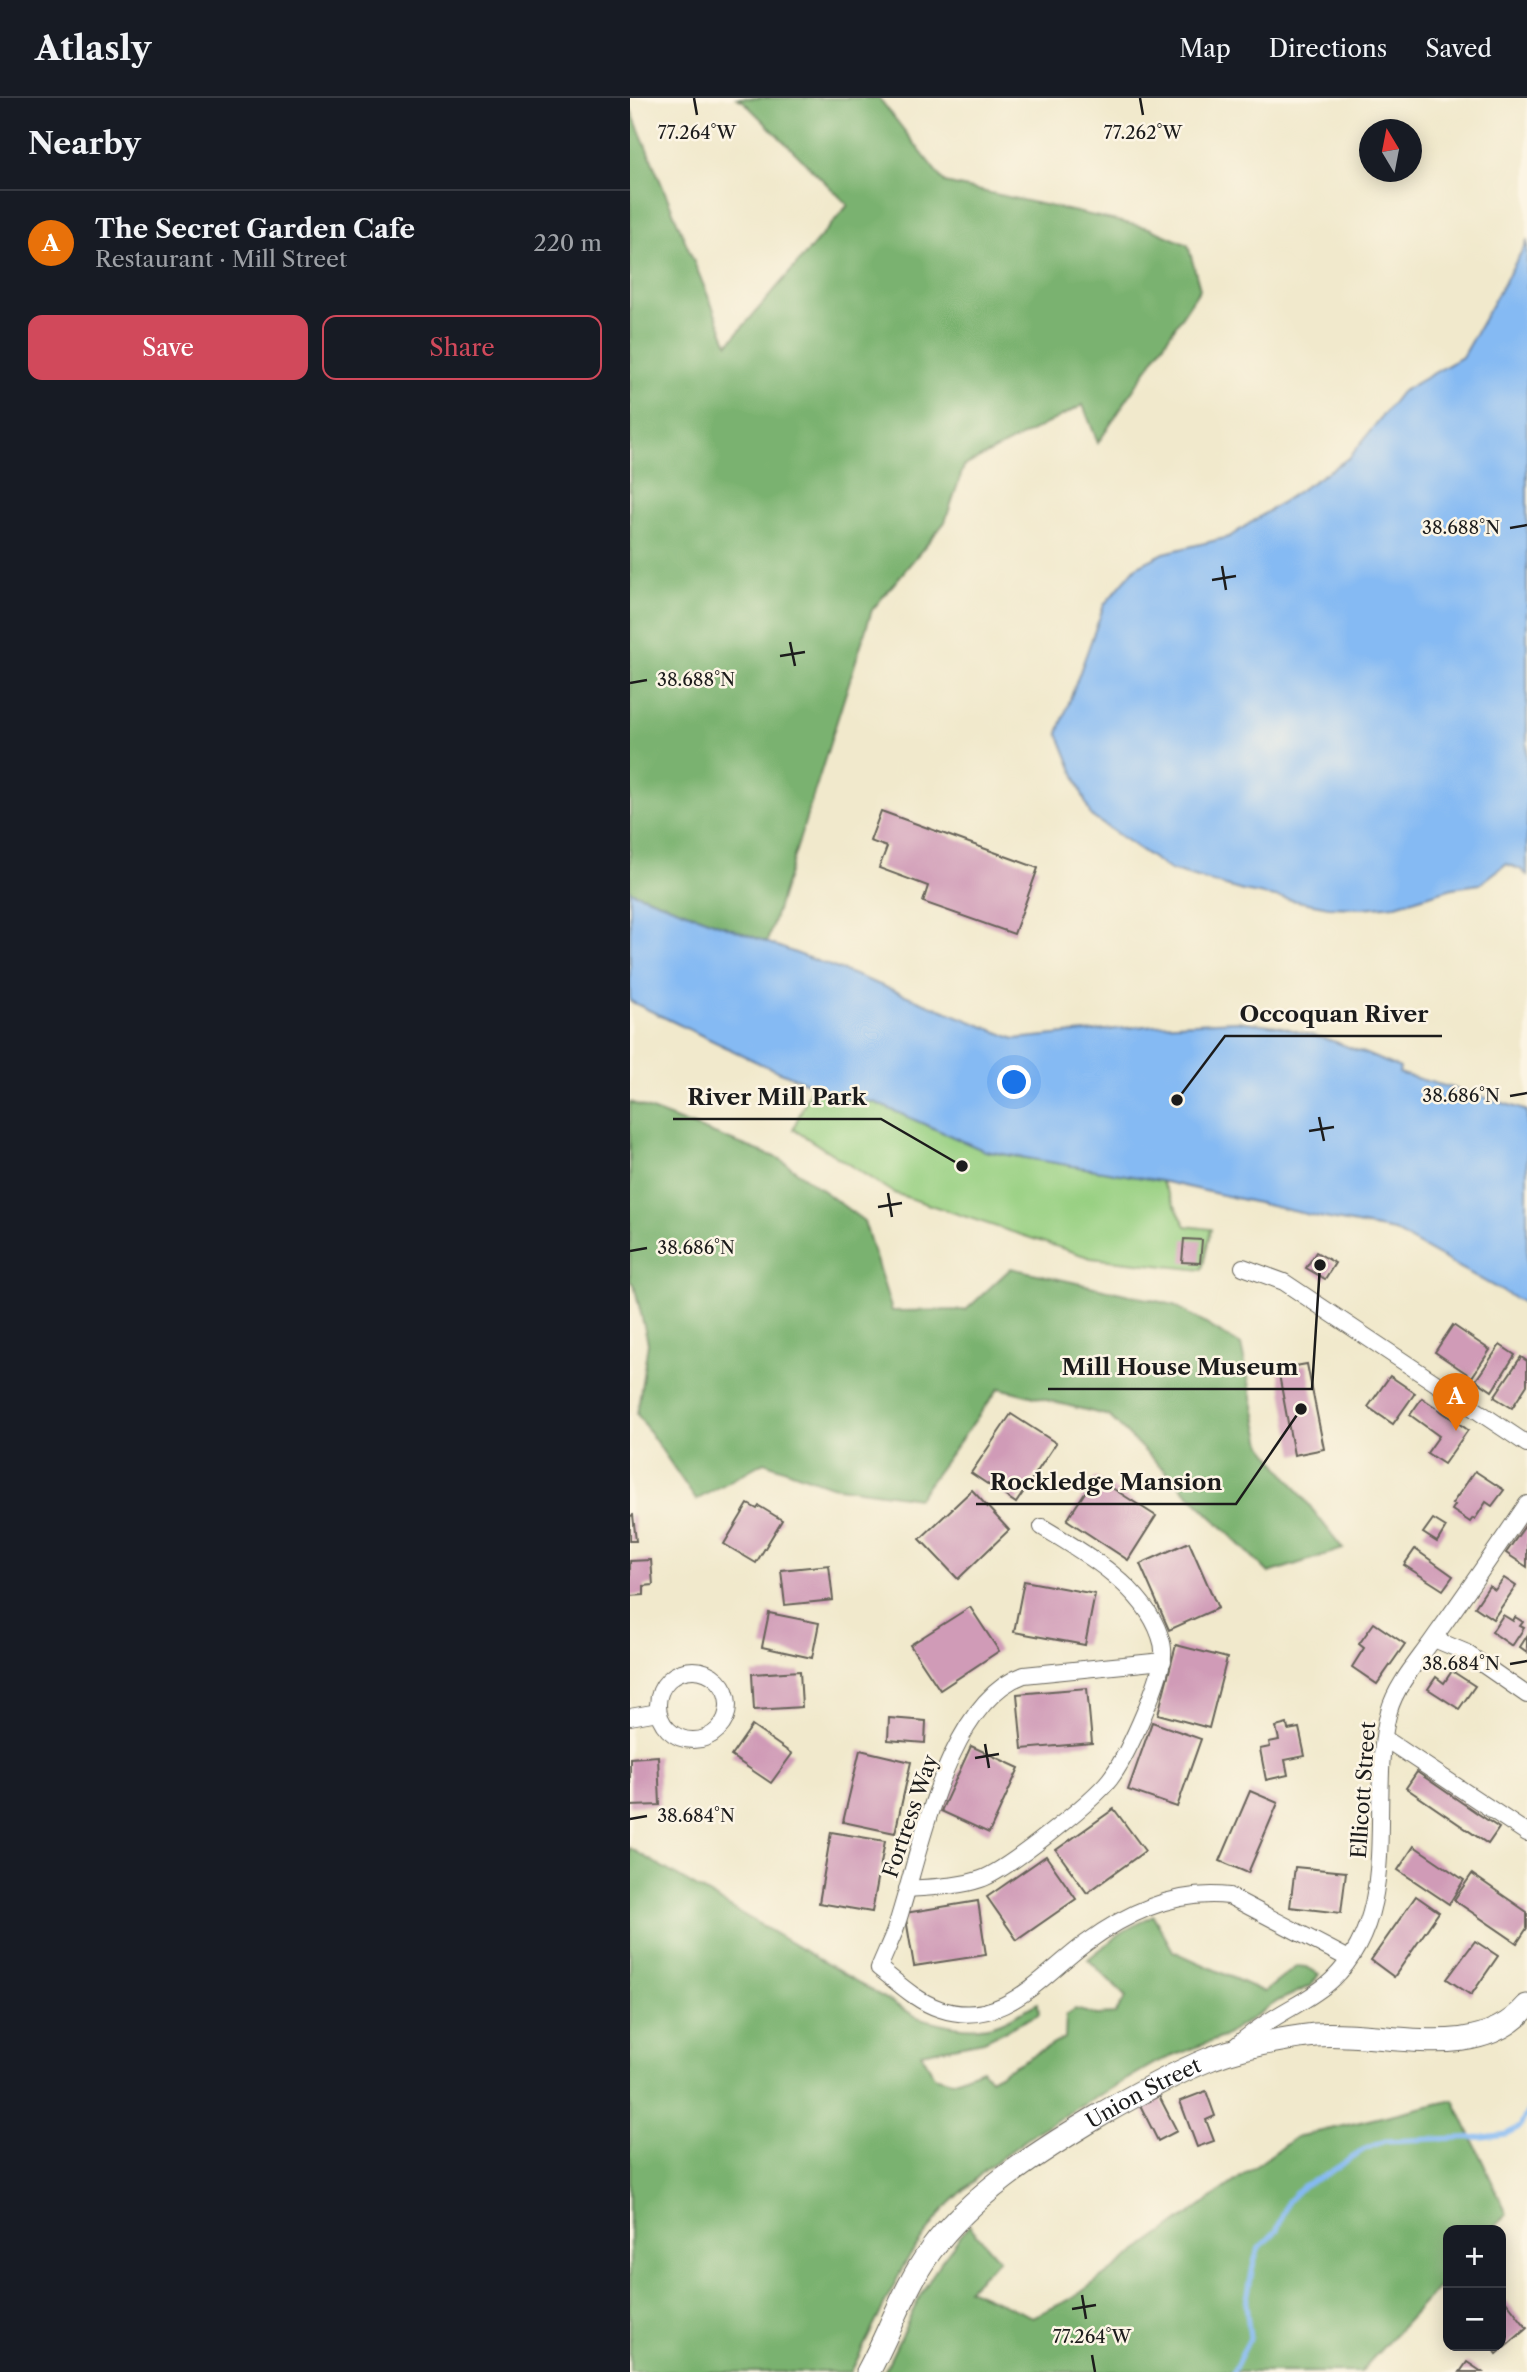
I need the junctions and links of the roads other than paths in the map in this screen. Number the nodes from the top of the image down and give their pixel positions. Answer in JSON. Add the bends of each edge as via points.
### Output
{"nodes":[{"id":1,"x":1243,"y":1267,"type":"dead end"},
{"id":2,"x":1527,"y":1444,"type":"edge"},
{"id":3,"x":1527,"y":1504,"type":"edge"},
{"id":4,"x":1042,"y":1527,"type":"dead end"},
{"id":5,"x":1434,"y":1639,"type":"junction"},
{"id":6,"x":1163,"y":1661,"type":"junction"},
{"id":7,"x":1527,"y":1695,"type":"edge"},
{"id":8,"x":658,"y":1712,"type":"junction"},
{"id":9,"x":630,"y":1717,"type":"edge"},
{"id":10,"x":1384,"y":1738,"type":"junction"},
{"id":11,"x":1527,"y":1833,"type":"edge"},
{"id":12,"x":907,"y":1889,"type":"junction"},
{"id":13,"x":1349,"y":1959,"type":"junction"},
{"id":14,"x":1527,"y":2006,"type":"edge"},
{"id":15,"x":1226,"y":2054,"type":"junction"},
{"id":16,"x":868,"y":2372,"type":"edge"}],
"edges":[{"from":1,"to":2,"type":"street","via":[[1284,1282]]},
{"from":3,"to":5,"type":"street","name":"Ellicott Street"},
{"from":4,"to":6,"type":"street","via":[[1135,1592],[1160,1636]]},
{"from":5,"to":7,"type":"street","via":[[1465,1652]]},
{"from":5,"to":10,"type":"street","name":"Ellicott Street","via":[[1397,1693]]},
{"from":6,"to":12,"type":"street","via":[[1122,1759],[1098,1793],[996,1872],[980,1880]]},
{"from":6,"to":12,"type":"street","name":"Fortress Way","via":[[1024,1675],[1002,1686],[979,1710],[940,1780]]},
{"from":8,"to":8,"type":"street","via":[[669,1732],[679,1738],[701,1739],[711,1735],[725,1718],[727,1696],[715,1678],[689,1670],[678,1673],[661,1689]]},
{"from":8,"to":9,"type":"street"},
{"from":10,"to":11,"type":"street"},
{"from":10,"to":13,"type":"street","name":"Ellicott Street","via":[[1373,1908]]},
{"from":12,"to":13,"type":"street","name":"Fortress Way","via":[[878,1968],[922,2001],[964,2014],[981,2014],[1015,2001],[1086,1943],[1126,1918],[1168,1900],[1207,1894],[1228,1896]]},
{"from":13,"to":15,"type":"street","name":"Ellicott Street","via":[[1316,1993],[1253,2031]]},
{"from":14,"to":15,"type":"street","name":"Union Street","via":[[1490,2031],[1458,2040],[1317,2035]]},
{"from":15,"to":16,"type":"street","name":"Union Street","via":[[1170,2077],[1104,2113],[972,2204],[923,2263]]}]}
